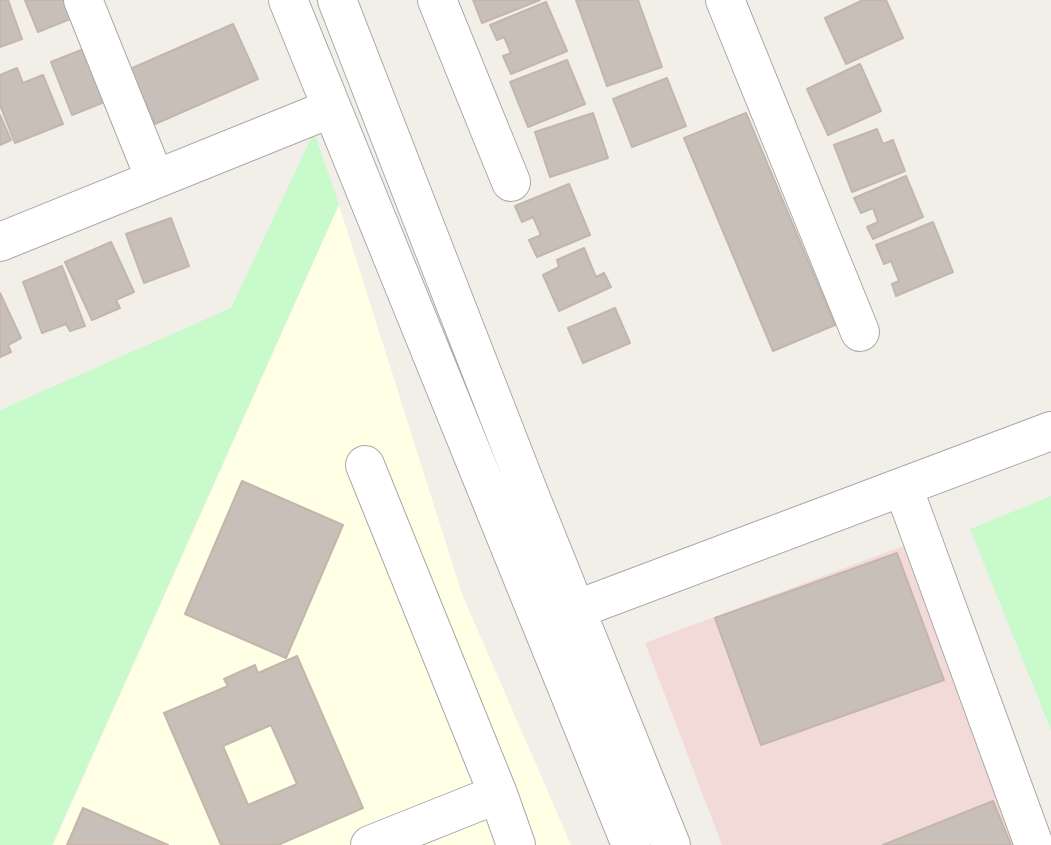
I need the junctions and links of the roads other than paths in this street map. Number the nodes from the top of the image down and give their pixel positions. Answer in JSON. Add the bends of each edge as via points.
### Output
{"nodes":[{"id":1,"x":83,"y":0,"type":"edge"},
{"id":2,"x":288,"y":0,"type":"edge"},
{"id":3,"x":337,"y":0,"type":"edge"},
{"id":4,"x":437,"y":0,"type":"edge"},
{"id":5,"x":725,"y":0,"type":"edge"},
{"id":6,"x":332,"y":108,"type":"junction"},
{"id":7,"x":155,"y":179,"type":"junction"},
{"id":8,"x":511,"y":182,"type":"dead end"},
{"id":9,"x":0,"y":242,"type":"edge"},
{"id":10,"x":860,"y":332,"type":"dead end"},
{"id":11,"x":1051,"y":431,"type":"edge"},
{"id":12,"x":365,"y":465,"type":"dead end"},
{"id":13,"x":903,"y":487,"type":"junction"},
{"id":14,"x":575,"y":610,"type":"junction"},
{"id":15,"x":498,"y":794,"type":"junction"},
{"id":16,"x":622,"y":842,"type":"edge"},
{"id":17,"x":370,"y":845,"type":"edge"},
{"id":18,"x":516,"y":845,"type":"edge"},
{"id":19,"x":671,"y":845,"type":"edge"},
{"id":20,"x":1034,"y":845,"type":"edge"}],
"edges":[{"from":1,"to":7,"type":"street"},
{"from":2,"to":6,"type":"street"},
{"from":3,"to":14,"type":"street"},
{"from":4,"to":8,"type":"street"},
{"from":5,"to":10,"type":"street"},
{"from":6,"to":7,"type":"street"},
{"from":6,"to":16,"type":"street"},
{"from":7,"to":9,"type":"street"},
{"from":11,"to":13,"type":"street"},
{"from":12,"to":15,"type":"street"},
{"from":13,"to":14,"type":"street"},
{"from":13,"to":20,"type":"street"},
{"from":14,"to":19,"type":"street"},
{"from":15,"to":17,"type":"street"},
{"from":15,"to":18,"type":"street"}]}
